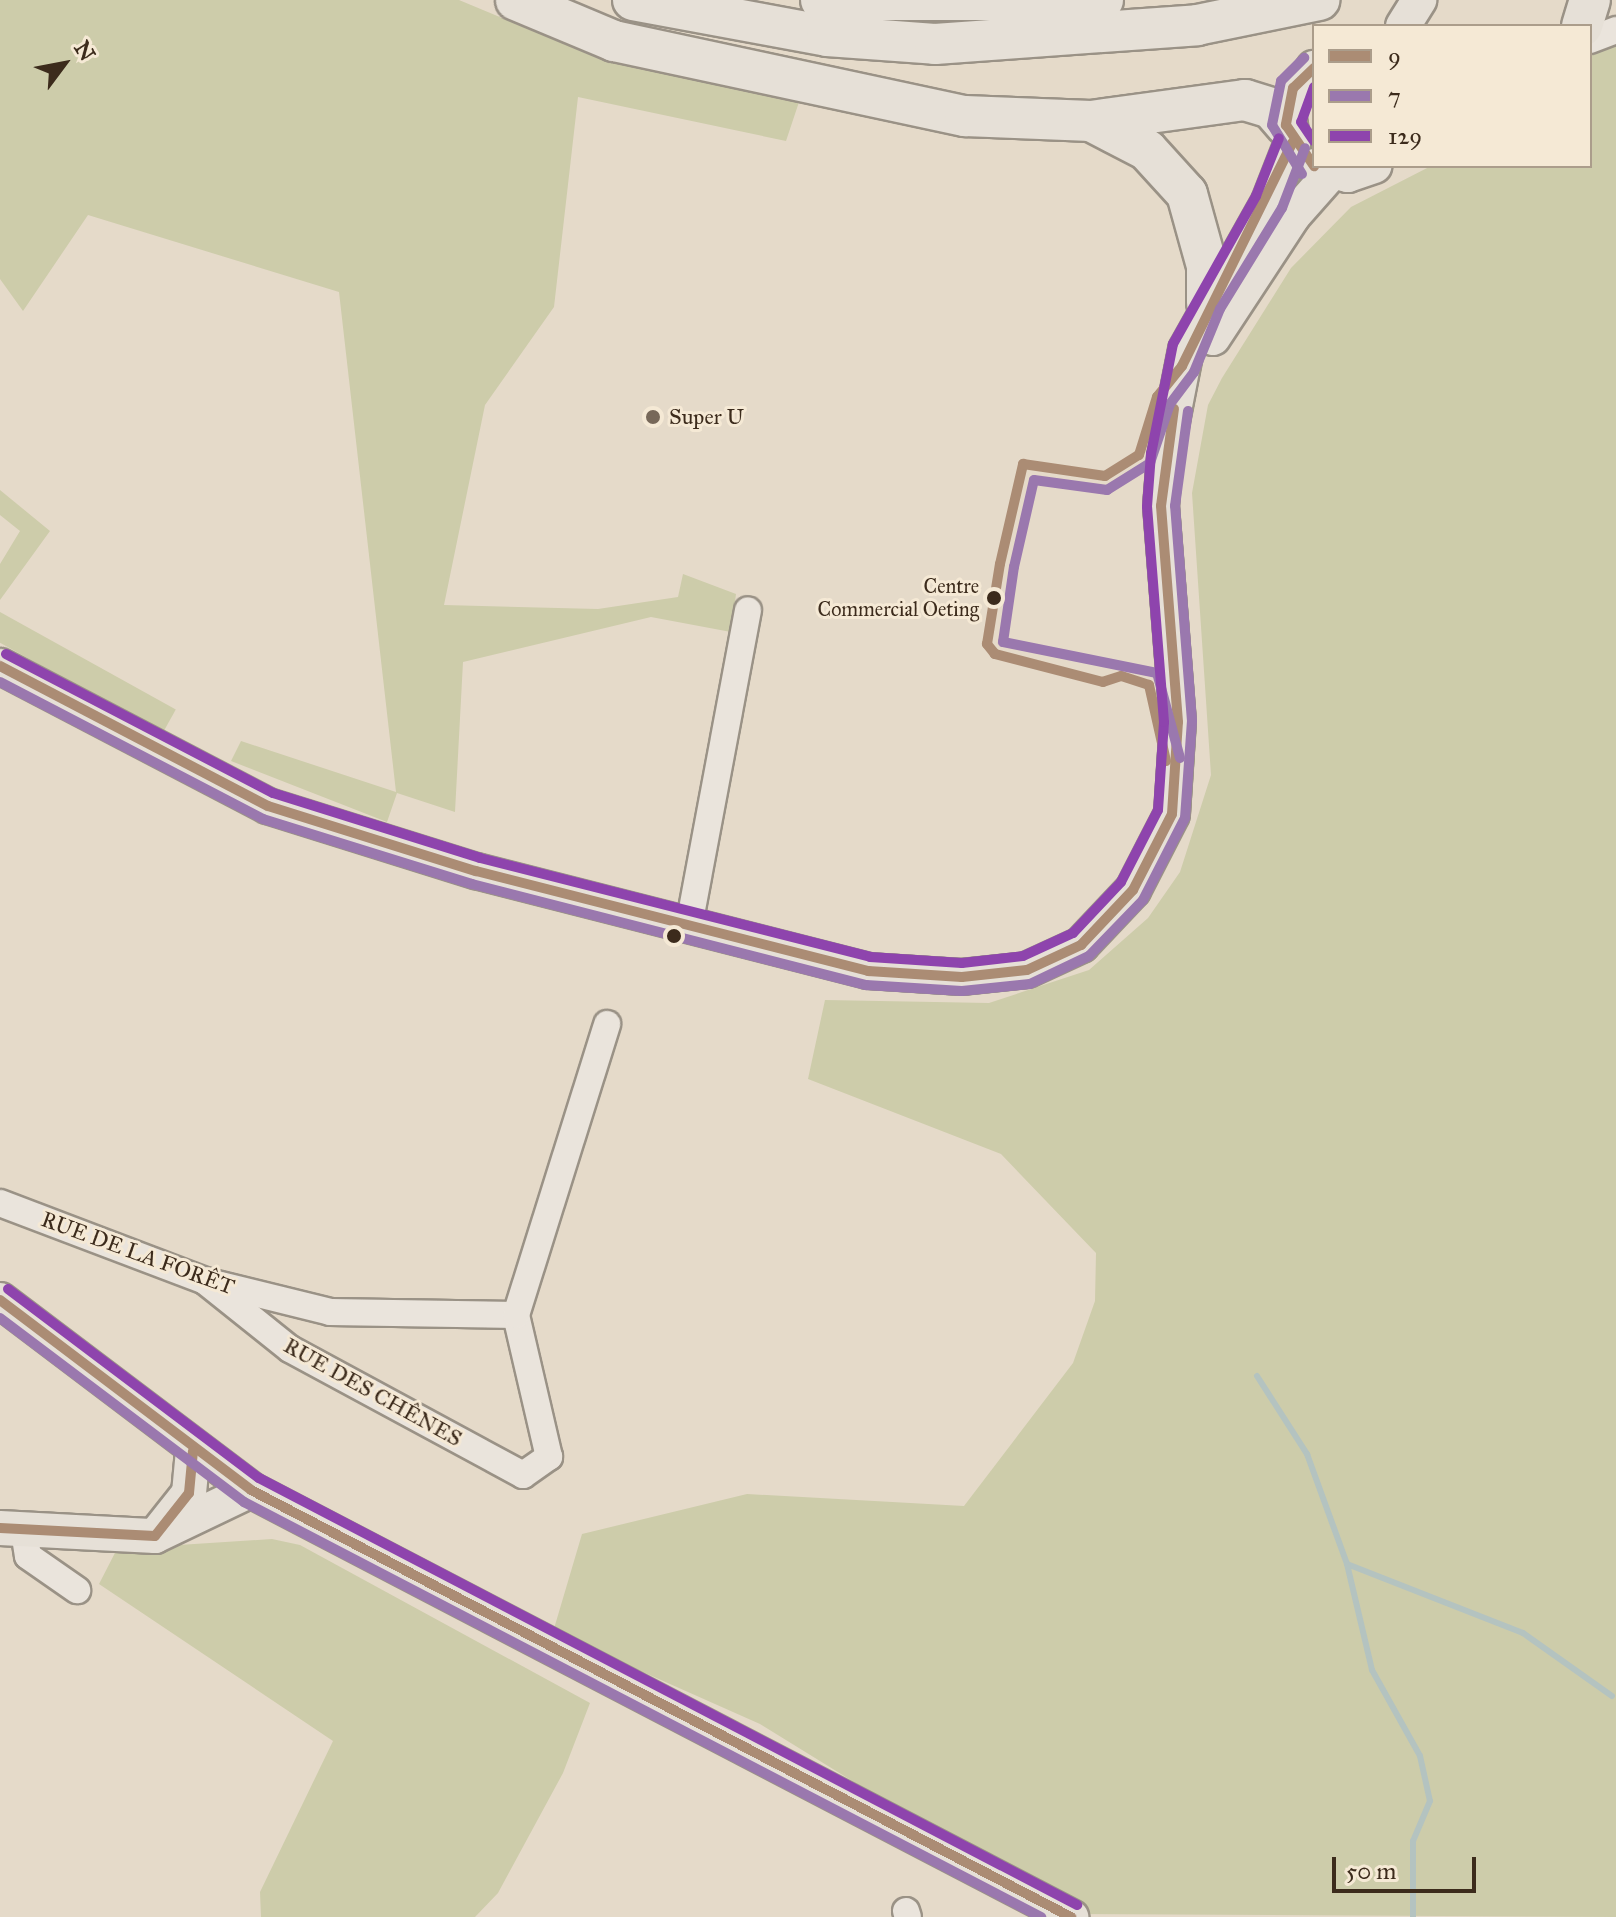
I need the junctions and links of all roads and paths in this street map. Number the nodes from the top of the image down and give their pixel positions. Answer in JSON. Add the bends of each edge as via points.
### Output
{"nodes":[{"id":1,"x":516,"y":0,"type":"edge"},
{"id":2,"x":633,"y":0,"type":"edge"},
{"id":3,"x":821,"y":0,"type":"edge"},
{"id":4,"x":1103,"y":0,"type":"edge"},
{"id":5,"x":1319,"y":0,"type":"edge"},
{"id":6,"x":1590,"y":0,"type":"edge"},
{"id":7,"x":1583,"y":24,"type":"edge"},
{"id":8,"x":1616,"y":30,"type":"edge"},
{"id":9,"x":1592,"y":39,"type":"edge"},
{"id":10,"x":1312,"y":70,"type":"edge"},
{"id":11,"x":1091,"y":121,"type":"junction"},
{"id":12,"x":1308,"y":155,"type":"edge"},
{"id":13,"x":1216,"y":310,"type":"junction"},
{"id":14,"x":748,"y":610,"type":"dead end"},
{"id":15,"x":0,"y":666,"type":"edge"},
{"id":16,"x":690,"y":920,"type":"junction"},
{"id":17,"x":607,"y":1024,"type":"dead end"},
{"id":18,"x":0,"y":1203,"type":"edge"},
{"id":19,"x":205,"y":1281,"type":"junction"},
{"id":20,"x":0,"y":1300,"type":"edge"},
{"id":21,"x":516,"y":1315,"type":"junction"},
{"id":22,"x":193,"y":1451,"type":"junction"},
{"id":23,"x":251,"y":1490,"type":"junction"},
{"id":24,"x":12,"y":1529,"type":"edge"},
{"id":25,"x":155,"y":1536,"type":"junction"},
{"id":26,"x":77,"y":1590,"type":"dead end"},
{"id":27,"x":1071,"y":1917,"type":"edge"}],
"edges":[{"from":1,"to":11,"type":"highway","via":[[614,41],[834,92],[965,116]]},
{"from":2,"to":5,"type":"highway","via":[[827,36],[935,44],[1197,25]]},
{"from":3,"to":4,"type":"highway"},
{"from":6,"to":7,"type":"highway"},
{"from":8,"to":9,"type":"street"},
{"from":10,"to":12,"type":"main road","via":[[1293,88]]},
{"from":11,"to":12,"type":"highway","via":[[1245,100],[1271,108]]},
{"from":11,"to":13,"type":"highway","via":[[1147,150],[1187,194]]},
{"from":12,"to":13,"type":"main road"},
{"from":12,"to":13,"type":"main road","via":[[1269,202]]},
{"from":13,"to":16,"type":"main road","via":[[1186,350],[1174,409],[1161,506],[1177,769],[1160,849],[1133,890],[1081,945],[1027,970],[962,977],[868,971]]},
{"from":14,"to":16,"type":"street"},
{"from":15,"to":16,"type":"main road","via":[[268,806],[476,871]]},
{"from":17,"to":21,"type":"street"},
{"from":18,"to":19,"type":"street","name":"RUE DE LA FORÊT"},
{"from":19,"to":21,"type":"street","name":"RUE DE LA FORÊT","via":[[330,1312]]},
{"from":19,"to":21,"type":"street","name":"RUE DES CHÊNES","via":[[290,1349],[523,1475],[549,1457]]},
{"from":20,"to":22,"type":"main road"},
{"from":22,"to":23,"type":"main road"},
{"from":22,"to":25,"type":"main road","via":[[189,1493]]},
{"from":23,"to":25,"type":"main road"},
{"from":23,"to":27,"type":"main road"},
{"from":24,"to":25,"type":"main road"},
{"from":24,"to":26,"type":"street","via":[[28,1556]]}]}
